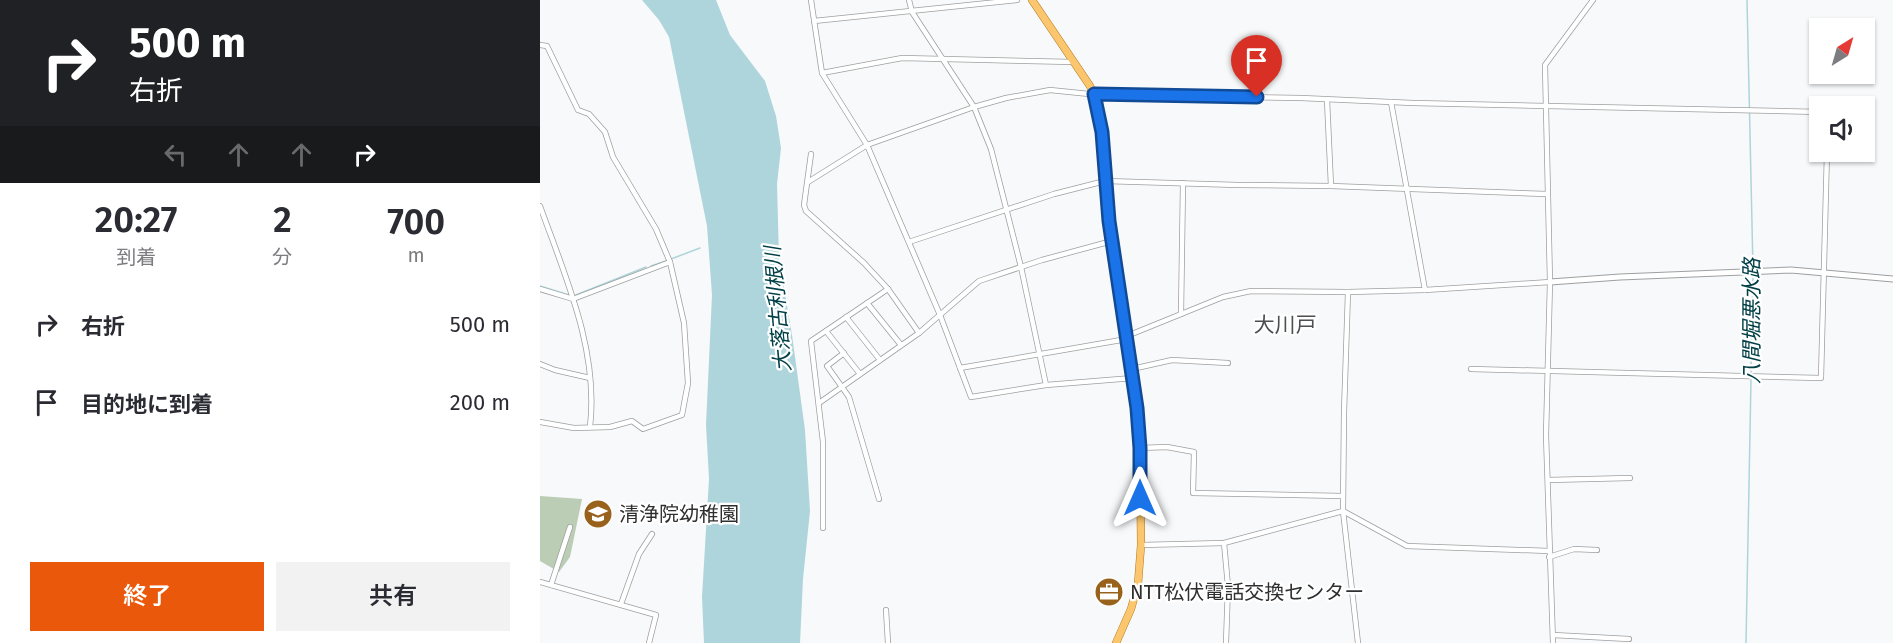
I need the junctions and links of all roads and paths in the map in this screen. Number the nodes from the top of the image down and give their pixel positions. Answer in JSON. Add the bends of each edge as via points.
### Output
{"nodes":[{"id":1,"x":811,"y":0,"type":"edge"},
{"id":2,"x":909,"y":0,"type":"edge"},
{"id":3,"x":1017,"y":0,"type":"edge"},
{"id":4,"x":1032,"y":0,"type":"edge"},
{"id":5,"x":1593,"y":0,"type":"edge"},
{"id":6,"x":911,"y":10,"type":"junction"},
{"id":7,"x":814,"y":21,"type":"junction"},
{"id":8,"x":540,"y":45,"type":"edge"},
{"id":9,"x":941,"y":58,"type":"junction"},
{"id":10,"x":1074,"y":62,"type":"junction"},
{"id":11,"x":822,"y":73,"type":"junction"},
{"id":12,"x":1094,"y":94,"type":"junction"},
{"id":13,"x":1327,"y":100,"type":"junction"},
{"id":14,"x":1391,"y":102,"type":"junction"},
{"id":15,"x":1546,"y":105,"type":"junction"},
{"id":16,"x":974,"y":107,"type":"junction"},
{"id":17,"x":1809,"y":112,"type":"edge"},
{"id":18,"x":867,"y":145,"type":"junction"},
{"id":19,"x":811,"y":154,"type":"dead end"},
{"id":20,"x":1827,"y":162,"type":"edge"},
{"id":21,"x":1106,"y":181,"type":"junction"},
{"id":22,"x":808,"y":182,"type":"junction"},
{"id":23,"x":1184,"y":183,"type":"junction"},
{"id":24,"x":1331,"y":186,"type":"junction"},
{"id":25,"x":1408,"y":188,"type":"junction"},
{"id":26,"x":1547,"y":194,"type":"junction"},
{"id":27,"x":540,"y":206,"type":"edge"},
{"id":28,"x":1006,"y":209,"type":"junction"},
{"id":29,"x":1112,"y":241,"type":"junction"},
{"id":30,"x":909,"y":242,"type":"junction"},
{"id":31,"x":670,"y":262,"type":"junction"},
{"id":32,"x":1021,"y":267,"type":"junction"},
{"id":33,"x":1824,"y":271,"type":"junction"},
{"id":34,"x":1893,"y":279,"type":"edge"},
{"id":35,"x":1550,"y":282,"type":"junction"},
{"id":36,"x":540,"y":289,"type":"edge"},
{"id":37,"x":888,"y":289,"type":"junction"},
{"id":38,"x":1425,"y":290,"type":"junction"},
{"id":39,"x":1348,"y":292,"type":"junction"},
{"id":40,"x":573,"y":299,"type":"junction"},
{"id":41,"x":867,"y":303,"type":"junction"},
{"id":42,"x":1181,"y":314,"type":"junction"},
{"id":43,"x":940,"y":315,"type":"junction"},
{"id":44,"x":846,"y":317,"type":"junction"},
{"id":45,"x":826,"y":331,"type":"junction"},
{"id":46,"x":919,"y":333,"type":"junction"},
{"id":47,"x":1127,"y":337,"type":"junction"},
{"id":48,"x":901,"y":345,"type":"junction"},
{"id":49,"x":844,"y":353,"type":"junction"},
{"id":50,"x":1039,"y":354,"type":"junction"},
{"id":51,"x":880,"y":360,"type":"junction"},
{"id":52,"x":1228,"y":363,"type":"dead end"},
{"id":53,"x":540,"y":364,"type":"edge"},
{"id":54,"x":960,"y":368,"type":"junction"},
{"id":55,"x":1132,"y":369,"type":"junction"},
{"id":56,"x":1471,"y":369,"type":"dead end"},
{"id":57,"x":1548,"y":370,"type":"junction"},
{"id":58,"x":860,"y":374,"type":"junction"},
{"id":59,"x":590,"y":378,"type":"junction"},
{"id":60,"x":1133,"y":378,"type":"junction"},
{"id":61,"x":1046,"y":385,"type":"junction"},
{"id":62,"x":843,"y":387,"type":"junction"},
{"id":63,"x":819,"y":403,"type":"junction"},
{"id":64,"x":540,"y":422,"type":"edge"},
{"id":65,"x":590,"y":427,"type":"junction"},
{"id":66,"x":1140,"y":448,"type":"junction"},
{"id":67,"x":1630,"y":478,"type":"dead end"},
{"id":68,"x":1548,"y":480,"type":"junction"},
{"id":69,"x":1343,"y":496,"type":"junction"},
{"id":70,"x":879,"y":499,"type":"dead end"},
{"id":71,"x":1343,"y":511,"type":"junction"},
{"id":72,"x":570,"y":526,"type":"dead end"},
{"id":73,"x":823,"y":528,"type":"dead end"},
{"id":74,"x":652,"y":534,"type":"dead end"},
{"id":75,"x":1224,"y":543,"type":"junction"},
{"id":76,"x":1140,"y":546,"type":"junction"},
{"id":77,"x":1597,"y":550,"type":"dead end"},
{"id":78,"x":1549,"y":554,"type":"junction"},
{"id":79,"x":540,"y":582,"type":"edge"},
{"id":80,"x":551,"y":585,"type":"junction"},
{"id":81,"x":621,"y":604,"type":"junction"},
{"id":82,"x":886,"y":610,"type":"dead end"},
{"id":83,"x":1553,"y":636,"type":"junction"},
{"id":84,"x":1629,"y":639,"type":"dead end"},
{"id":85,"x":1614,"y":641,"type":"edge"},
{"id":86,"x":649,"y":643,"type":"edge"},
{"id":87,"x":888,"y":643,"type":"edge"},
{"id":88,"x":1116,"y":643,"type":"edge"},
{"id":89,"x":1226,"y":643,"type":"edge"},
{"id":90,"x":1358,"y":643,"type":"edge"},
{"id":91,"x":1553,"y":643,"type":"edge"}],
"edges":[{"from":1,"to":7,"type":"street"},
{"from":2,"to":6,"type":"street"},
{"from":3,"to":6,"type":"street"},
{"from":4,"to":10,"type":"main road"},
{"from":5,"to":15,"type":"street","via":[[1545,65]]},
{"from":6,"to":7,"type":"street"},
{"from":6,"to":9,"type":"street"},
{"from":7,"to":11,"type":"street"},
{"from":8,"to":31,"type":"street","via":[[547,46],[578,110],[589,114],[605,132],[613,157],[656,229]]},
{"from":9,"to":10,"type":"street"},
{"from":9,"to":11,"type":"street","via":[[889,59]]},
{"from":9,"to":16,"type":"street"},
{"from":10,"to":12,"type":"main road"},
{"from":11,"to":18,"type":"street"},
{"from":12,"to":13,"type":"street"},
{"from":12,"to":16,"type":"street","via":[[1050,90]]},
{"from":12,"to":21,"type":"main road"},
{"from":13,"to":14,"type":"street"},
{"from":13,"to":24,"type":"street"},
{"from":14,"to":15,"type":"street"},
{"from":14,"to":25,"type":"street"},
{"from":15,"to":17,"type":"street"},
{"from":15,"to":26,"type":"street"},
{"from":16,"to":18,"type":"street"},
{"from":16,"to":28,"type":"street","via":[[991,149]]},
{"from":18,"to":22,"type":"street"},
{"from":18,"to":30,"type":"street"},
{"from":19,"to":22,"type":"street"},
{"from":20,"to":33,"type":"street"},
{"from":21,"to":23,"type":"street"},
{"from":21,"to":28,"type":"street"},
{"from":21,"to":29,"type":"main road"},
{"from":22,"to":37,"type":"street","via":[[806,210]]},
{"from":23,"to":24,"type":"street"},
{"from":23,"to":42,"type":"street"},
{"from":24,"to":25,"type":"street"},
{"from":25,"to":26,"type":"street"},
{"from":25,"to":38,"type":"street"},
{"from":26,"to":35,"type":"street"},
{"from":27,"to":40,"type":"street"},
{"from":28,"to":30,"type":"street"},
{"from":28,"to":32,"type":"street"},
{"from":29,"to":32,"type":"street"},
{"from":29,"to":47,"type":"main road"},
{"from":30,"to":43,"type":"street"},
{"from":31,"to":40,"type":"street"},
{"from":31,"to":65,"type":"street","via":[[684,323],[688,383],[682,415],[643,429],[632,421]]},
{"from":32,"to":43,"type":"street","via":[[979,281]]},
{"from":32,"to":50,"type":"street"},
{"from":33,"to":34,"type":"street"},
{"from":33,"to":35,"type":"street","via":[[1749,271]]},
{"from":33,"to":57,"type":"street","via":[[1821,378]]},
{"from":35,"to":38,"type":"street"},
{"from":35,"to":57,"type":"street"},
{"from":36,"to":40,"type":"street"},
{"from":37,"to":41,"type":"street"},
{"from":37,"to":46,"type":"street"},
{"from":38,"to":39,"type":"street"},
{"from":39,"to":42,"type":"street","via":[[1251,291],[1223,297]]},
{"from":39,"to":69,"type":"street"},
{"from":40,"to":59,"type":"street","via":[[583,329]]},
{"from":41,"to":44,"type":"street"},
{"from":41,"to":48,"type":"street"},
{"from":42,"to":47,"type":"street"},
{"from":43,"to":46,"type":"street"},
{"from":43,"to":54,"type":"street"},
{"from":44,"to":45,"type":"street"},
{"from":44,"to":51,"type":"street"},
{"from":45,"to":49,"type":"street"},
{"from":45,"to":63,"type":"street","via":[[810,340]]},
{"from":46,"to":48,"type":"street"},
{"from":47,"to":50,"type":"street"},
{"from":47,"to":55,"type":"main road"},
{"from":48,"to":51,"type":"street"},
{"from":49,"to":58,"type":"street"},
{"from":49,"to":62,"type":"street","via":[[827,366]]},
{"from":50,"to":54,"type":"street"},
{"from":50,"to":61,"type":"street"},
{"from":51,"to":58,"type":"street"},
{"from":52,"to":55,"type":"street","via":[[1172,360]]},
{"from":53,"to":59,"type":"street"},
{"from":54,"to":61,"type":"street","via":[[970,397]]},
{"from":55,"to":60,"type":"main road"},
{"from":56,"to":57,"type":"street"},
{"from":57,"to":68,"type":"street"},
{"from":58,"to":62,"type":"street"},
{"from":59,"to":65,"type":"street"},
{"from":60,"to":61,"type":"street"},
{"from":60,"to":66,"type":"main road"},
{"from":62,"to":63,"type":"street"},
{"from":62,"to":70,"type":"street"},
{"from":63,"to":73,"type":"street"},
{"from":64,"to":65,"type":"street"},
{"from":66,"to":69,"type":"street","via":[[1194,452],[1193,493]]},
{"from":66,"to":76,"type":"main road"},
{"from":67,"to":68,"type":"street"},
{"from":68,"to":78,"type":"street"},
{"from":69,"to":71,"type":"street"},
{"from":71,"to":75,"type":"street"},
{"from":71,"to":78,"type":"street","via":[[1407,546]]},
{"from":71,"to":90,"type":"street"},
{"from":72,"to":80,"type":"street"},
{"from":74,"to":81,"type":"street","via":[[639,554]]},
{"from":75,"to":76,"type":"street"},
{"from":75,"to":89,"type":"street","via":[[1228,586]]},
{"from":76,"to":88,"type":"main road","via":[[1138,584]]},
{"from":77,"to":78,"type":"street"},
{"from":78,"to":83,"type":"street"},
{"from":79,"to":80,"type":"street"},
{"from":80,"to":81,"type":"street"},
{"from":81,"to":86,"type":"street","via":[[656,615]]},
{"from":82,"to":87,"type":"street"},
{"from":83,"to":85,"type":"street"},
{"from":83,"to":91,"type":"street"},
{"from":84,"to":85,"type":"street"}]}
